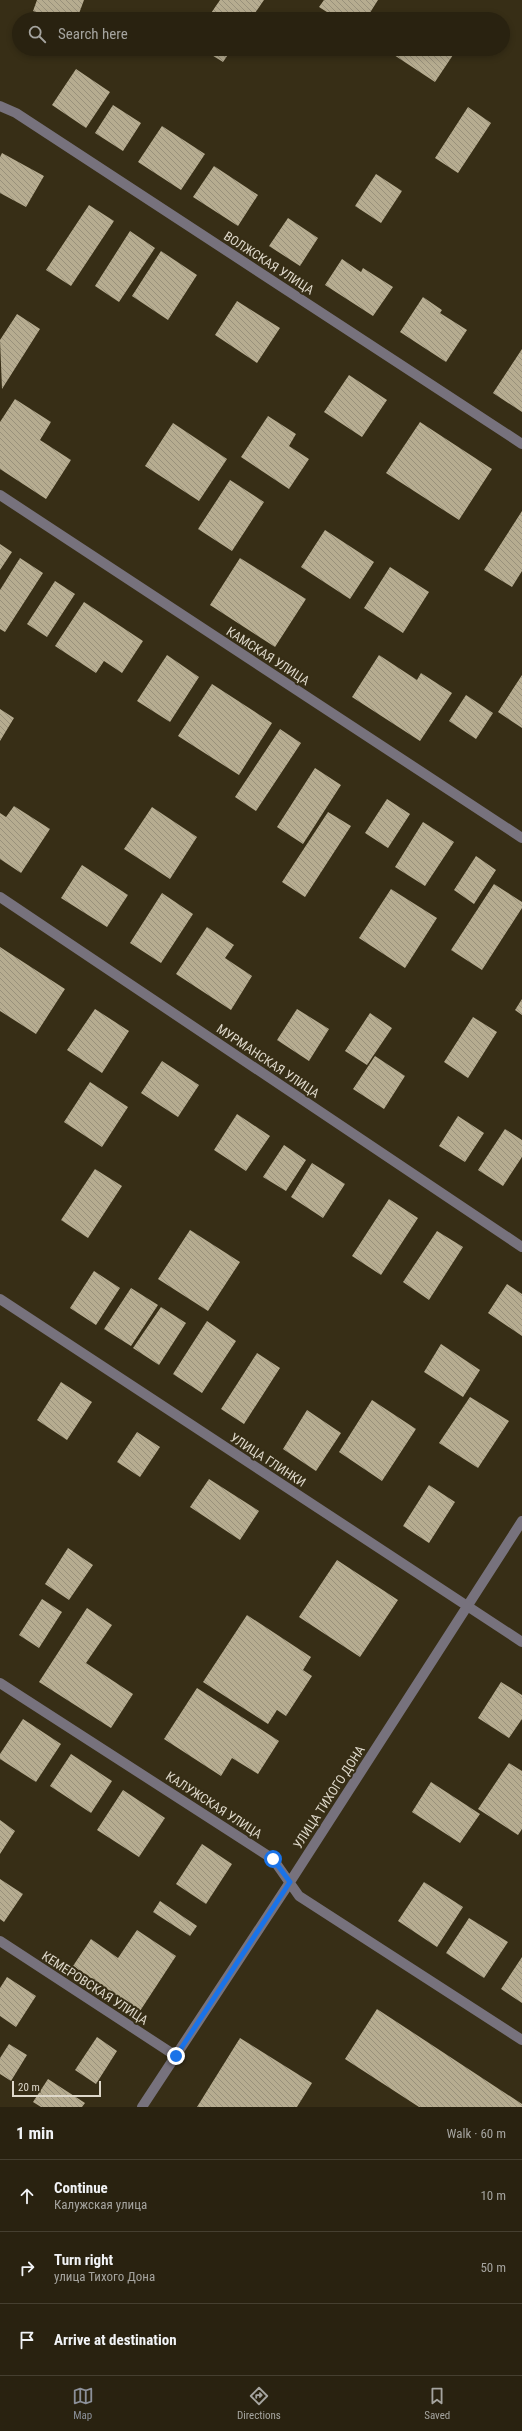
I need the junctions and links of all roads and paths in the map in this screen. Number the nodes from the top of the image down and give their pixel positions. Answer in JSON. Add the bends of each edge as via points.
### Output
{"nodes":[{"id":1,"x":0,"y":106,"type":"edge"},
{"id":2,"x":522,"y":444,"type":"edge"},
{"id":3,"x":0,"y":495,"type":"edge"},
{"id":4,"x":522,"y":838,"type":"edge"},
{"id":5,"x":0,"y":897,"type":"edge"},
{"id":6,"x":522,"y":1247,"type":"edge"},
{"id":7,"x":0,"y":1299,"type":"edge"},
{"id":8,"x":522,"y":1521,"type":"edge"},
{"id":9,"x":467,"y":1606,"type":"junction"},
{"id":10,"x":522,"y":1642,"type":"edge"},
{"id":11,"x":0,"y":1683,"type":"edge"},
{"id":12,"x":290,"y":1882,"type":"junction"},
{"id":13,"x":0,"y":1941,"type":"edge"},
{"id":14,"x":522,"y":2040,"type":"edge"},
{"id":15,"x":176,"y":2056,"type":"junction"},
{"id":16,"x":142,"y":2107,"type":"edge"}],
"edges":[{"from":1,"to":2,"type":"street","name":"ВОЛЖСКАЯ УЛИЦА","via":[[16,113]]},
{"from":3,"to":4,"type":"street","name":"КАМСКАЯ УЛИЦА"},
{"from":5,"to":6,"type":"street","name":"МУРМАНСКАЯ УЛИЦА"},
{"from":7,"to":9,"type":"street","name":"УЛИЦА ГЛИНКИ"},
{"from":8,"to":9,"type":"street","name":"УЛИЦА ТИХОГО ДОНА"},
{"from":9,"to":10,"type":"street","name":"УЛИЦА ГЛИНКИ"},
{"from":9,"to":12,"type":"street","name":"УЛИЦА ТИХОГО ДОНА"},
{"from":11,"to":12,"type":"street","name":"КАЛУЖСКАЯ УЛИЦА","via":[[273,1859]]},
{"from":12,"to":14,"type":"street","name":"КАЛУЖСКАЯ УЛИЦА","via":[[299,1896]]},
{"from":12,"to":15,"type":"street","name":"УЛИЦА ТИХОГО ДОНА"},
{"from":13,"to":15,"type":"street","name":"КЕМЕРОВСКАЯ УЛИЦА"},
{"from":15,"to":16,"type":"street","name":"УЛИЦА ТИХОГО ДОНА"}]}
